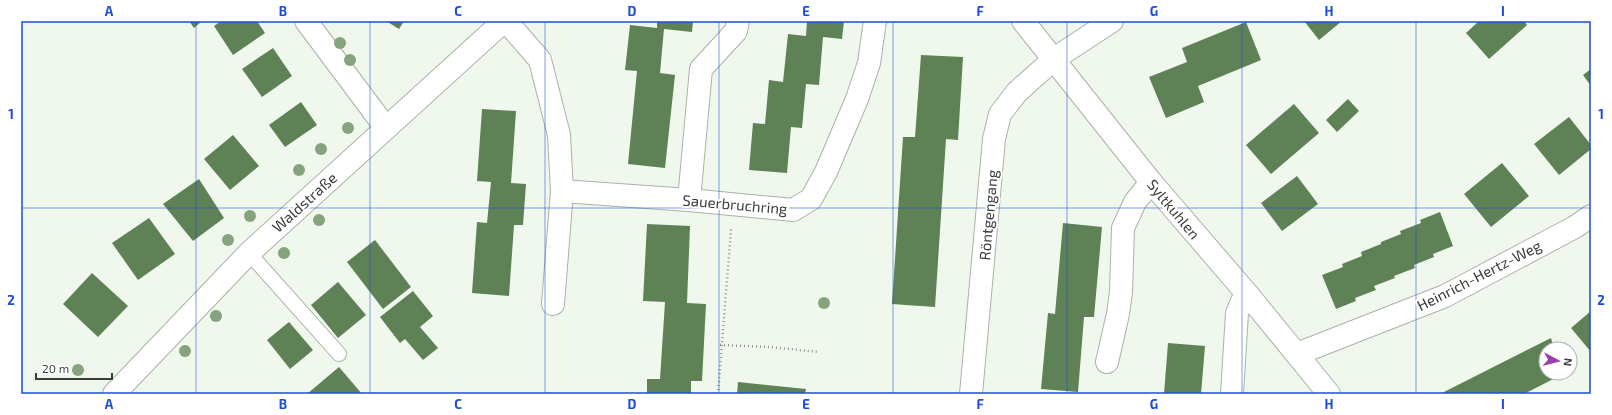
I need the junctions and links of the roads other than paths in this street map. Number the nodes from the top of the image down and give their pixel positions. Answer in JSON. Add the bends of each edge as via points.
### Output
{"nodes":[{"id":1,"x":306,"y":21,"type":"edge"},
{"id":2,"x":505,"y":21,"type":"edge"},
{"id":3,"x":738,"y":21,"type":"edge"},
{"id":4,"x":875,"y":21,"type":"edge"},
{"id":5,"x":1023,"y":21,"type":"edge"},
{"id":6,"x":1112,"y":21,"type":"edge"},
{"id":7,"x":1054,"y":59,"type":"junction"},
{"id":8,"x":386,"y":128,"type":"junction"},
{"id":9,"x":1151,"y":182,"type":"junction"},
{"id":10,"x":562,"y":191,"type":"junction"},
{"id":11,"x":689,"y":200,"type":"junction"},
{"id":12,"x":1591,"y":216,"type":"edge"},
{"id":13,"x":249,"y":253,"type":"junction"},
{"id":14,"x":1249,"y":296,"type":"junction"},
{"id":15,"x":552,"y":304,"type":"dead end"},
{"id":16,"x":339,"y":354,"type":"dead end"},
{"id":17,"x":1297,"y":354,"type":"junction"},
{"id":18,"x":1107,"y":362,"type":"dead end"},
{"id":19,"x":114,"y":394,"type":"edge"},
{"id":20,"x":971,"y":394,"type":"edge"},
{"id":21,"x":1232,"y":394,"type":"edge"},
{"id":22,"x":1329,"y":394,"type":"edge"}],
"edges":[{"from":1,"to":8,"type":"street"},
{"from":2,"to":8,"type":"street","name":"Waldstraße"},
{"from":2,"to":10,"type":"street","via":[[540,60],[559,135]]},
{"from":3,"to":11,"type":"street","via":[[736,31],[701,69]]},
{"from":4,"to":11,"type":"street","name":"Sauerbruchring","via":[[869,63],[826,172],[811,199],[793,210]]},
{"from":5,"to":7,"type":"street","name":"Syltkuhlen"},
{"from":6,"to":7,"type":"street","name":"Röntgengang"},
{"from":7,"to":9,"type":"street","name":"Syltkuhlen"},
{"from":7,"to":20,"type":"street","name":"Röntgengang","via":[[1017,92],[1000,114],[994,139]]},
{"from":8,"to":13,"type":"street","name":"Waldstraße"},
{"from":9,"to":14,"type":"street","name":"Syltkuhlen"},
{"from":9,"to":18,"type":"street","via":[[1135,202],[1123,228],[1121,292]]},
{"from":10,"to":11,"type":"street","name":"Sauerbruchring"},
{"from":10,"to":15,"type":"street"},
{"from":12,"to":17,"type":"street","name":"Heinrich-Hertz-Weg","via":[[1445,296]]},
{"from":13,"to":16,"type":"lane"},
{"from":13,"to":19,"type":"street","name":"Waldstraße"},
{"from":14,"to":17,"type":"street","name":"Syltkuhlen"},
{"from":14,"to":21,"type":"street","via":[[1242,301],[1237,313]]},
{"from":17,"to":22,"type":"street","name":"Syltkuhlen"}]}
